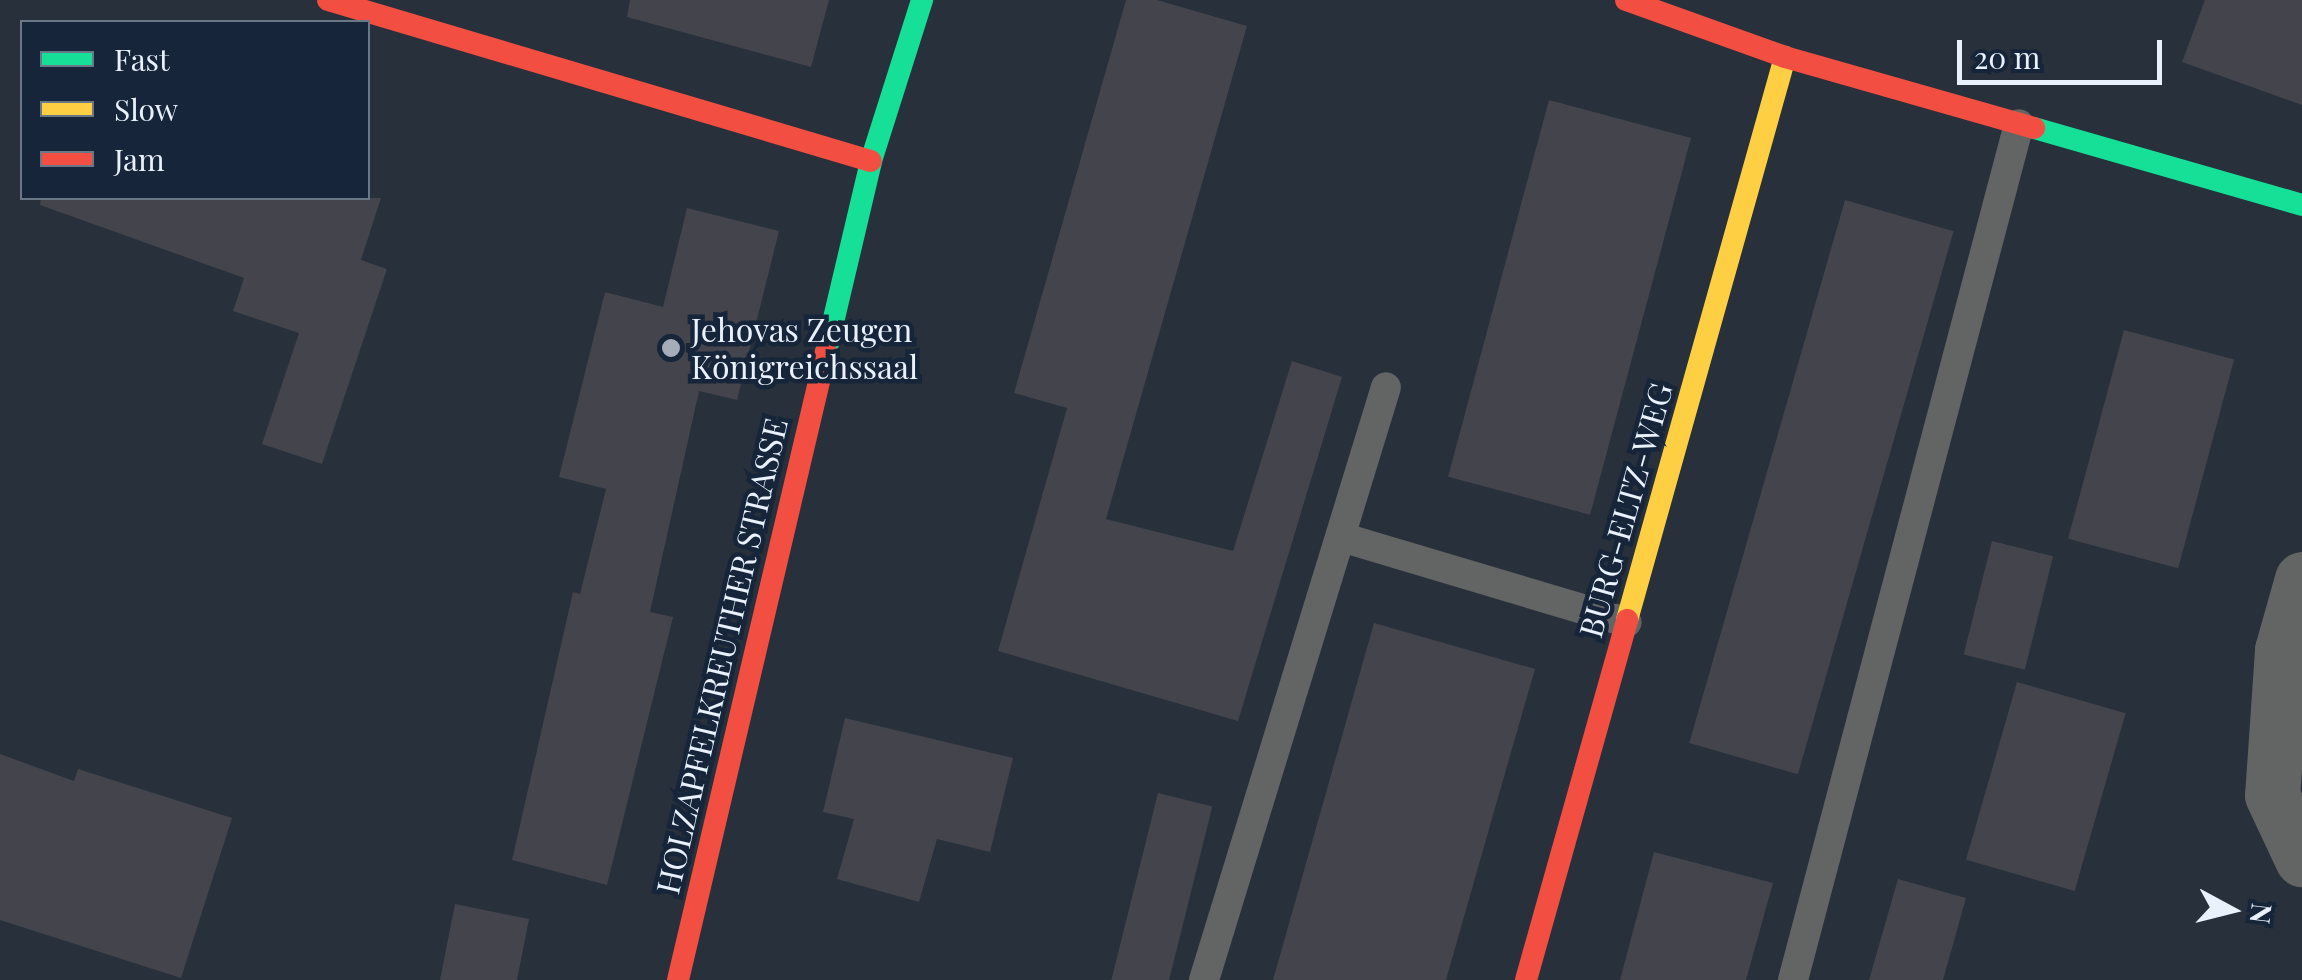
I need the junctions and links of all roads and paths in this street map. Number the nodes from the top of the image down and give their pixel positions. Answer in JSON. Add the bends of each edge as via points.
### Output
{"nodes":[{"id":1,"x":328,"y":0,"type":"edge"},
{"id":2,"x":922,"y":0,"type":"edge"},
{"id":3,"x":1626,"y":0,"type":"edge"},
{"id":4,"x":1785,"y":57,"type":"junction"},
{"id":5,"x":2020,"y":124,"type":"junction"},
{"id":6,"x":870,"y":161,"type":"junction"},
{"id":7,"x":2302,"y":204,"type":"edge"},
{"id":8,"x":1386,"y":387,"type":"dead end"},
{"id":9,"x":1340,"y":537,"type":"junction"},
{"id":10,"x":2302,"y":579,"type":"edge"},
{"id":11,"x":1627,"y":622,"type":"junction"},
{"id":12,"x":2302,"y":859,"type":"edge"},
{"id":13,"x":678,"y":980,"type":"edge"},
{"id":14,"x":1204,"y":980,"type":"edge"},
{"id":15,"x":1526,"y":980,"type":"edge"},
{"id":16,"x":1793,"y":980,"type":"edge"}],
"edges":[{"from":1,"to":6,"type":"street"},
{"from":2,"to":6,"type":"street","name":"HOLZAPFELKREUTHER STRASSE"},
{"from":3,"to":4,"type":"street"},
{"from":4,"to":5,"type":"street"},
{"from":4,"to":11,"type":"street","name":"BURG-ELTZ-WEG"},
{"from":5,"to":7,"type":"street"},
{"from":5,"to":16,"type":"lane"},
{"from":6,"to":13,"type":"street","name":"HOLZAPFELKREUTHER STRASSE"},
{"from":8,"to":9,"type":"lane"},
{"from":9,"to":11,"type":"lane"},
{"from":9,"to":14,"type":"lane"},
{"from":10,"to":12,"type":"street","via":[[2282,650],[2272,796]]},
{"from":11,"to":15,"type":"street","name":"BURG-ELTZ-WEG"}]}
